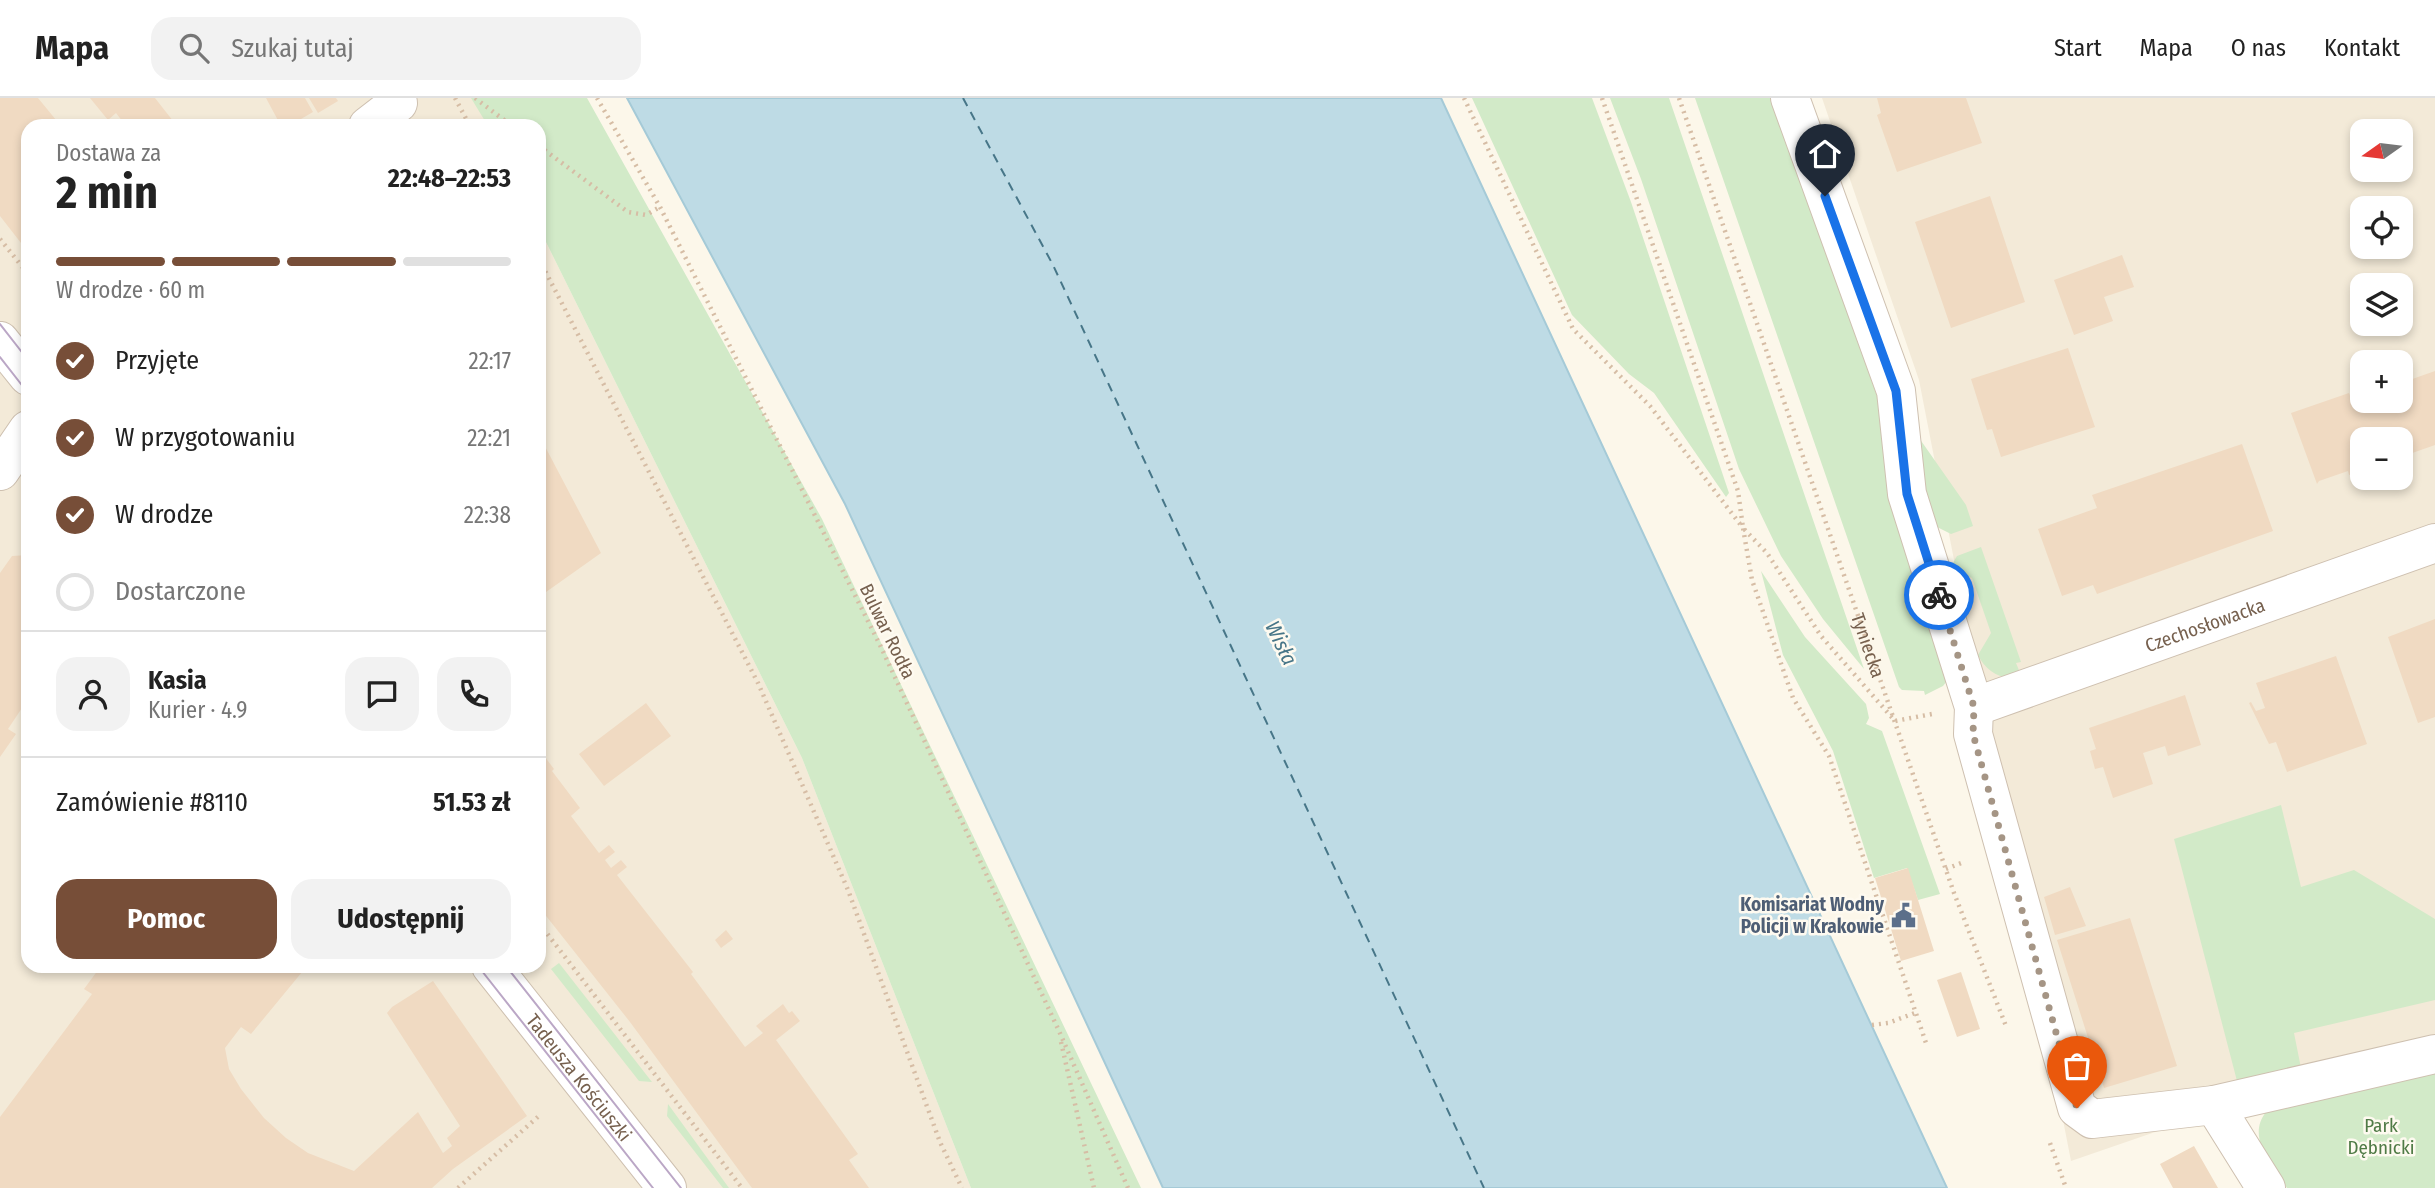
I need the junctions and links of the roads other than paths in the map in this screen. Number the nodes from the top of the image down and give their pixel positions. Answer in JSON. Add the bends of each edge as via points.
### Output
{"nodes":[{"id":1,"x":1790,"y":98,"type":"edge"},
{"id":2,"x":0,"y":341,"type":"edge"},
{"id":3,"x":21,"y":367,"type":"edge"},
{"id":4,"x":21,"y":440,"type":"edge"},
{"id":5,"x":0,"y":471,"type":"edge"},
{"id":6,"x":2435,"y":543,"type":"edge"},
{"id":7,"x":1974,"y":707,"type":"junction"},
{"id":8,"x":497,"y":973,"type":"edge"},
{"id":9,"x":2435,"y":1055,"type":"edge"},
{"id":10,"x":2214,"y":1105,"type":"junction"},
{"id":11,"x":667,"y":1188,"type":"edge"},
{"id":12,"x":2266,"y":1188,"type":"edge"}],
"edges":[{"from":1,"to":7,"type":"street","via":[[1896,391],[1907,494]]},
{"from":2,"to":3,"type":"street"},
{"from":4,"to":5,"type":"street"},
{"from":6,"to":7,"type":"street","name":"Czechosłowacka"},
{"from":7,"to":10,"type":"street","via":[[1973,734],[2077,1108],[2092,1119]]},
{"from":8,"to":11,"type":"street","name":"Tadeusza Kościuszki"},
{"from":9,"to":10,"type":"street"},
{"from":10,"to":12,"type":"street"}]}
